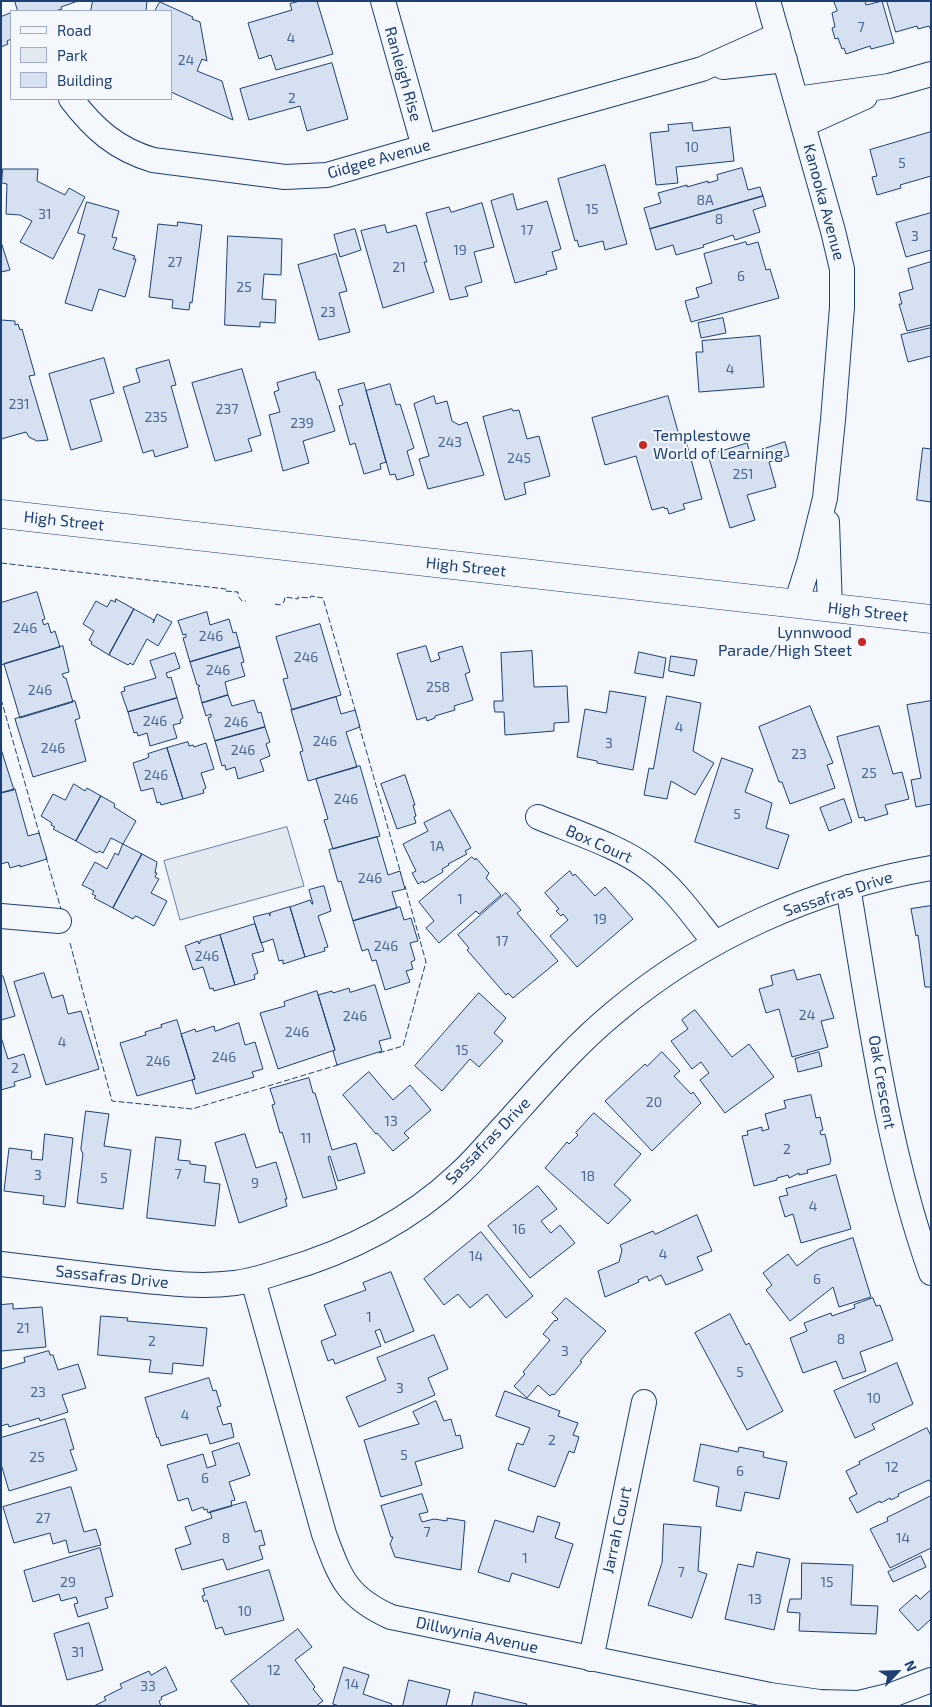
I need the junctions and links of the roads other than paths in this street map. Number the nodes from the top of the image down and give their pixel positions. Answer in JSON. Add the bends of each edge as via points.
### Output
{"nodes":[{"id":1,"x":383,"y":1,"type":"edge"},
{"id":2,"x":768,"y":1,"type":"edge"},
{"id":3,"x":778,"y":35,"type":"junction"},
{"id":4,"x":785,"y":60,"type":"junction"},
{"id":5,"x":702,"y":69,"type":"junction"},
{"id":6,"x":931,"y":74,"type":"edge"},
{"id":7,"x":889,"y":86,"type":"junction"},
{"id":8,"x":796,"y":99,"type":"junction"},
{"id":9,"x":72,"y":100,"type":"edge"},
{"id":10,"x":804,"y":125,"type":"junction"},
{"id":11,"x":424,"y":146,"type":"junction"},
{"id":12,"x":825,"y":498,"type":"junction"},
{"id":13,"x":1,"y":514,"type":"edge"},
{"id":14,"x":796,"y":604,"type":"junction"},
{"id":15,"x":830,"y":608,"type":"junction"},
{"id":16,"x":931,"y":619,"type":"edge"},
{"id":17,"x":538,"y":817,"type":"dead end"},
{"id":18,"x":931,"y":868,"type":"edge"},
{"id":19,"x":848,"y":887,"type":"junction"},
{"id":20,"x":1,"y":916,"type":"edge"},
{"id":21,"x":59,"y":921,"type":"dead end"},
{"id":22,"x":715,"y":943,"type":"junction"},
{"id":23,"x":1,"y":1264,"type":"edge"},
{"id":24,"x":931,"y":1273,"type":"edge"},
{"id":25,"x":253,"y":1280,"type":"junction"},
{"id":26,"x":644,"y":1402,"type":"dead end"},
{"id":27,"x":591,"y":1659,"type":"junction"},
{"id":28,"x":931,"y":1680,"type":"edge"}],
"edges":[{"from":1,"to":11,"type":"street","name":"Ranleigh Rise"},
{"from":2,"to":3,"type":"street","name":"Kanooka Avenue"},
{"from":3,"to":4,"type":"street","name":"Kanooka Avenue"},
{"from":3,"to":5,"type":"street","name":"Gidgee Avenue"},
{"from":4,"to":5,"type":"street","name":"Gidgee Avenue"},
{"from":4,"to":8,"type":"street","name":"Kanooka Avenue"},
{"from":5,"to":11,"type":"street","name":"Gidgee Avenue"},
{"from":6,"to":7,"type":"street"},
{"from":7,"to":8,"type":"street"},
{"from":7,"to":10,"type":"street"},
{"from":8,"to":10,"type":"street","name":"Kanooka Avenue"},
{"from":9,"to":11,"type":"street","name":"Gidgee Avenue","via":[[103,135],[135,155],[153,160],[285,177],[317,177]]},
{"from":10,"to":12,"type":"street","name":"Kanooka Avenue","via":[[842,269],[842,307]]},
{"from":12,"to":14,"type":"street","name":"Kanooka Avenue"},
{"from":12,"to":15,"type":"street","name":"Kanooka Avenue"},
{"from":13,"to":14,"type":"main road","name":"High Street"},
{"from":14,"to":15,"type":"main road","name":"High Street"},
{"from":15,"to":16,"type":"main road","name":"High Street"},
{"from":17,"to":22,"type":"street","name":"Box Court","via":[[624,853],[648,868],[677,896]]},
{"from":18,"to":19,"type":"street","name":"Sassafras Drive"},
{"from":19,"to":22,"type":"street","name":"Sassafras Drive","via":[[770,916]]},
{"from":19,"to":24,"type":"street","name":"Oak Crescent","via":[[892,1142]]},
{"from":20,"to":21,"type":"street"},
{"from":22,"to":25,"type":"street","name":"Sassafras Drive","via":[[614,1013],[561,1062],[459,1175],[421,1206],[389,1228],[350,1248]]},
{"from":23,"to":25,"type":"street","name":"Sassafras Drive","via":[[168,1284],[209,1285]]},
{"from":25,"to":27,"type":"street","name":"Dillwynia Avenue","via":[[324,1534],[338,1571],[354,1595],[372,1609],[391,1617]]},
{"from":26,"to":27,"type":"street","name":"Jarrah Court"},
{"from":27,"to":28,"type":"street","name":"Dillwynia Avenue","via":[[820,1702],[859,1703]]}]}
